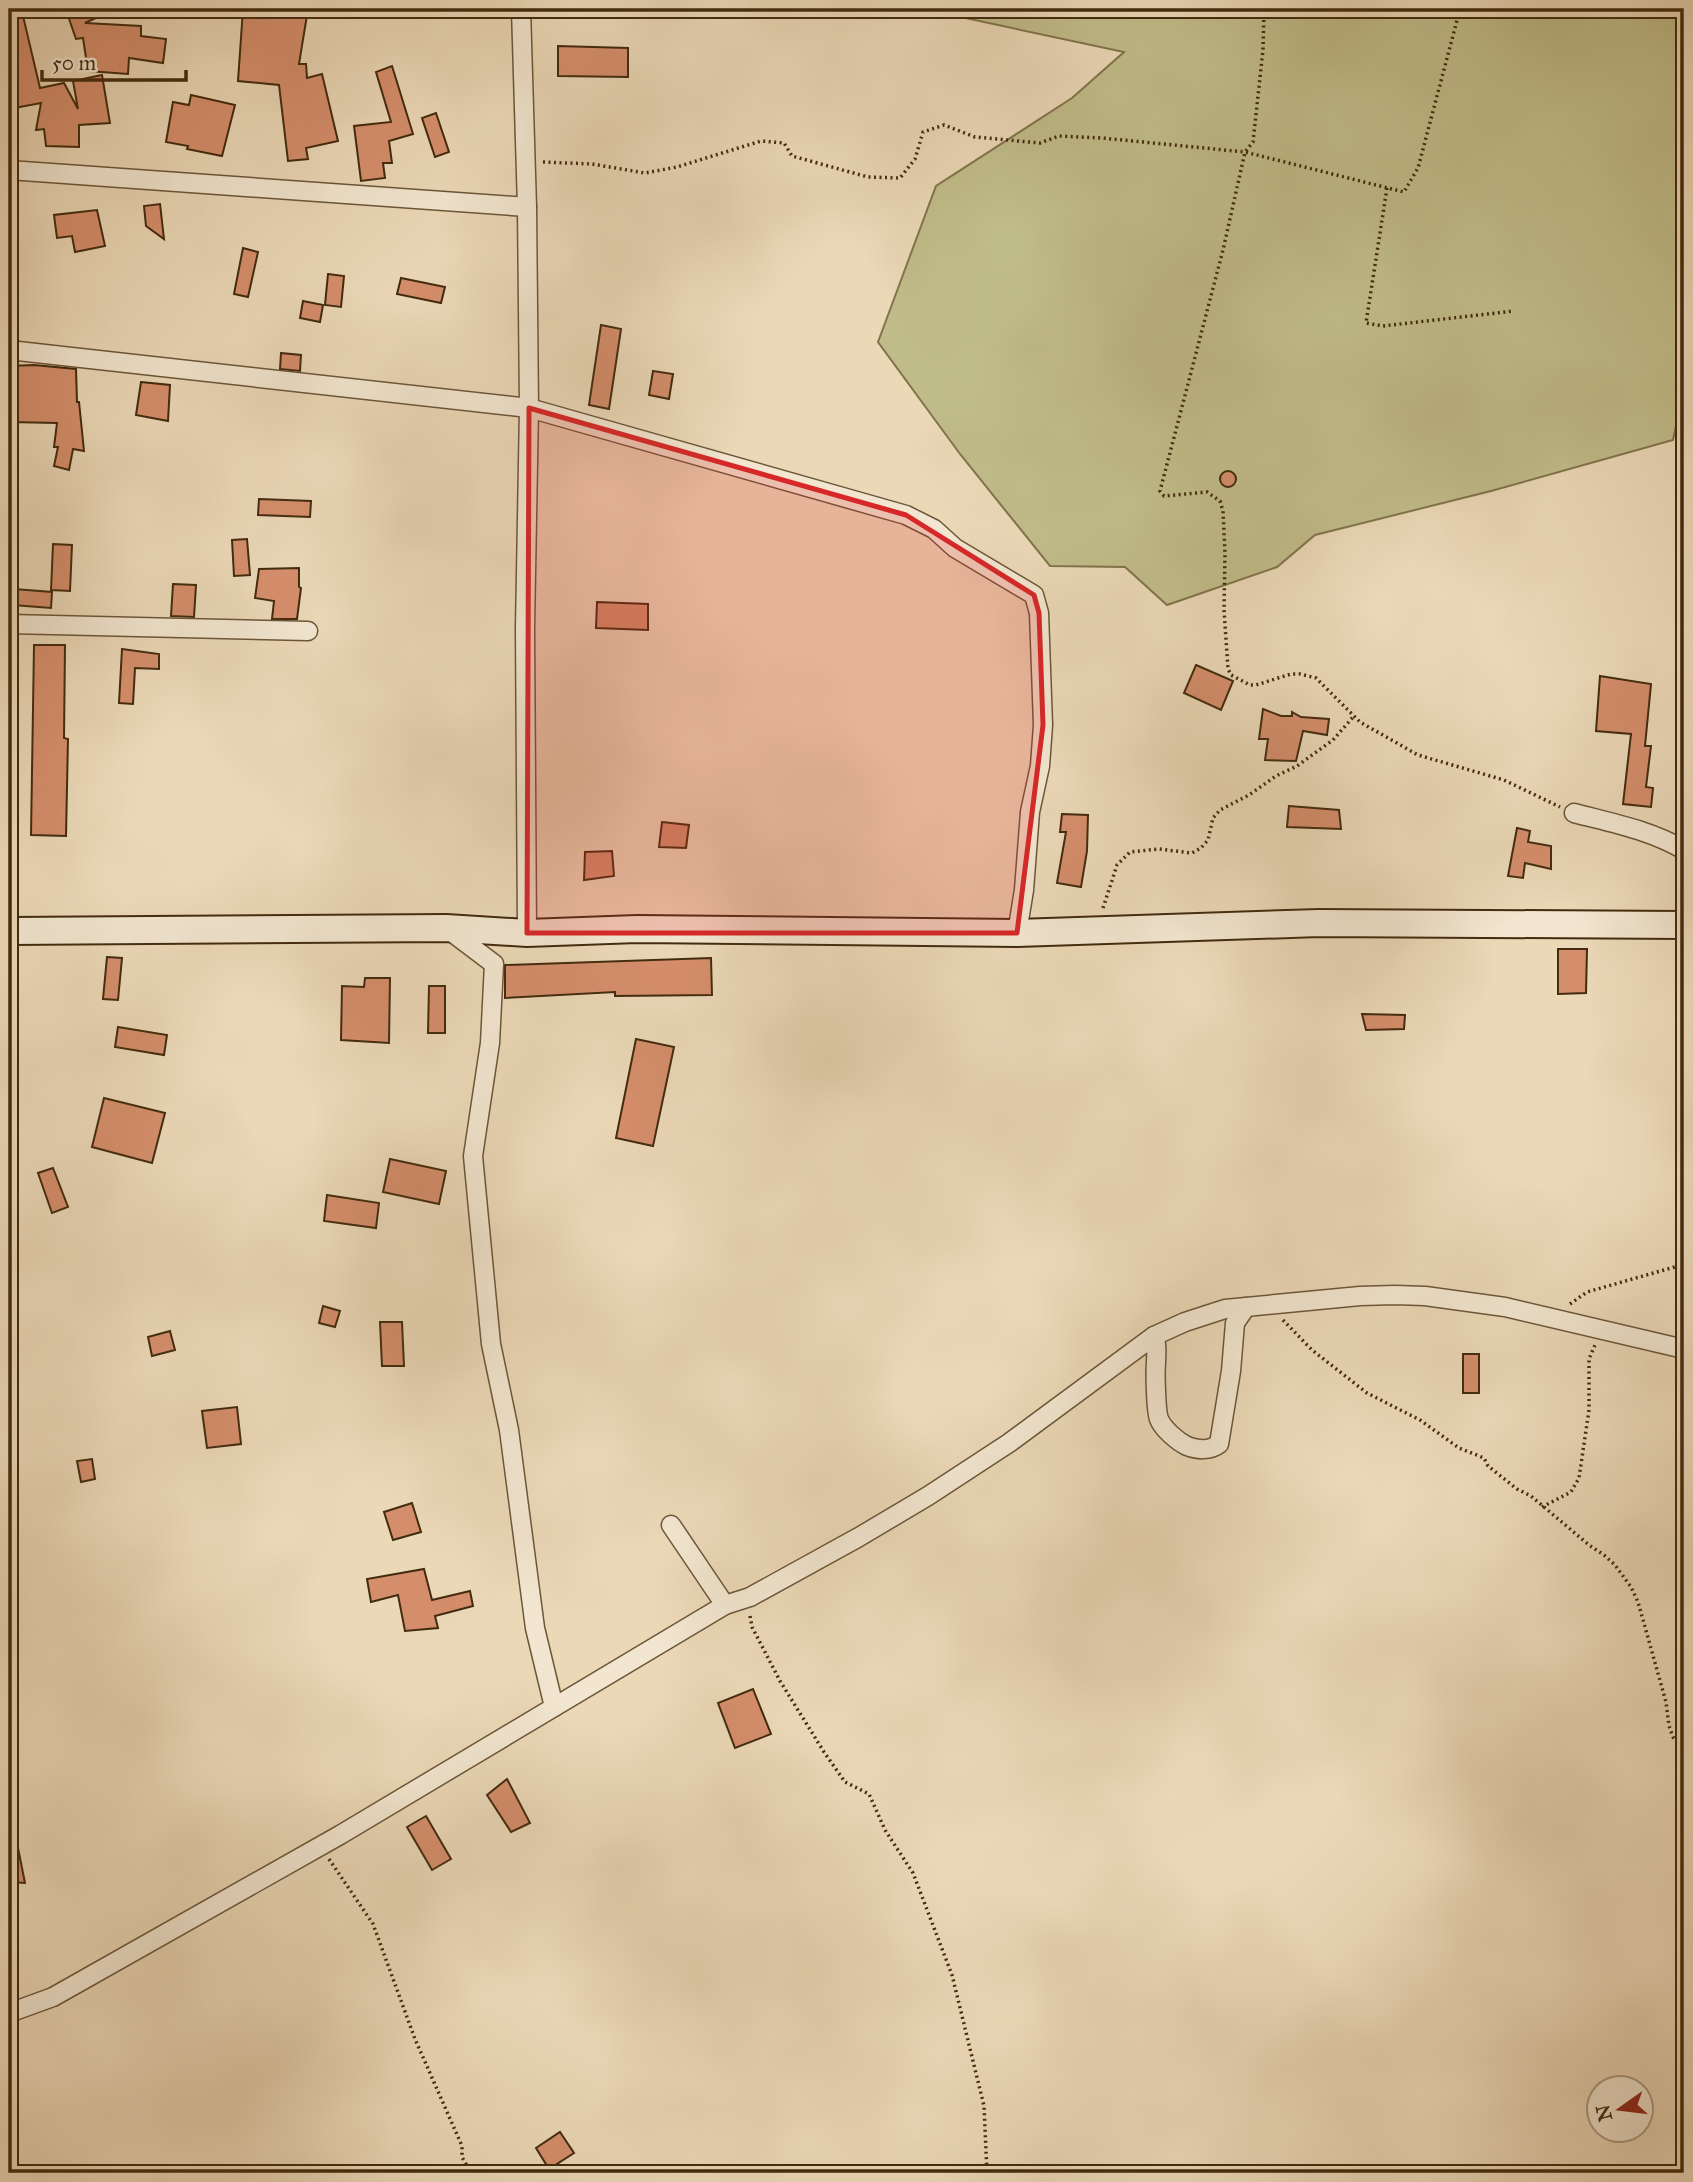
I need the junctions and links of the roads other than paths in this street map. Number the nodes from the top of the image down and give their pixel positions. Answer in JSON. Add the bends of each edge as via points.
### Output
{"nodes":[{"id":1,"x":521,"y":9,"type":"edge"},
{"id":2,"x":9,"y":170,"type":"edge"},
{"id":3,"x":527,"y":207,"type":"junction"},
{"id":4,"x":9,"y":350,"type":"edge"},
{"id":5,"x":529,"y":408,"type":"junction"},
{"id":6,"x":9,"y":624,"type":"edge"},
{"id":7,"x":308,"y":631,"type":"dead end"},
{"id":8,"x":1574,"y":813,"type":"road end"},
{"id":9,"x":1684,"y":850,"type":"edge"},
{"id":10,"x":1684,"y":925,"type":"edge"},
{"id":11,"x":446,"y":928,"type":"junction"},
{"id":12,"x":9,"y":931,"type":"edge"},
{"id":13,"x":527,"y":933,"type":"junction"},
{"id":14,"x":1017,"y":933,"type":"junction"},
{"id":15,"x":1246,"y":1307,"type":"junction"},
{"id":16,"x":1154,"y":1336,"type":"junction"},
{"id":17,"x":1684,"y":1349,"type":"edge"},
{"id":18,"x":671,"y":1525,"type":"dead end"},
{"id":19,"x":725,"y":1605,"type":"junction"},
{"id":20,"x":554,"y":1707,"type":"junction"},
{"id":21,"x":9,"y":2013,"type":"edge"}],
"edges":[{"from":1,"to":3,"type":"street"},
{"from":2,"to":3,"type":"street"},
{"from":3,"to":5,"type":"street"},
{"from":4,"to":5,"type":"street"},
{"from":5,"to":13,"type":"street"},
{"from":5,"to":14,"type":"street","via":[[906,515],[1034,595],[1039,613],[1040,766],[1030,812]]},
{"from":6,"to":7,"type":"street"},
{"from":8,"to":9,"type":"street","via":[[1637,829]]},
{"from":10,"to":14,"type":"main road","via":[[1319,923]]},
{"from":11,"to":12,"type":"main road"},
{"from":11,"to":13,"type":"main road"},
{"from":11,"to":20,"type":"street","via":[[494,964],[490,1043],[473,1156],[491,1345],[509,1430],[535,1628]]},
{"from":13,"to":14,"type":"main road","via":[[637,929]]},
{"from":15,"to":16,"type":"street","via":[[1225,1309]]},
{"from":15,"to":16,"type":"street","via":[[1236,1323],[1219,1444],[1212,1448],[1184,1444],[1161,1423]]},
{"from":15,"to":17,"type":"street","via":[[1395,1294],[1505,1307]]},
{"from":16,"to":19,"type":"street","via":[[997,1451],[859,1537],[750,1597]]},
{"from":18,"to":19,"type":"street"},
{"from":19,"to":20,"type":"street"},
{"from":20,"to":21,"type":"street","via":[[53,1997]]}]}
